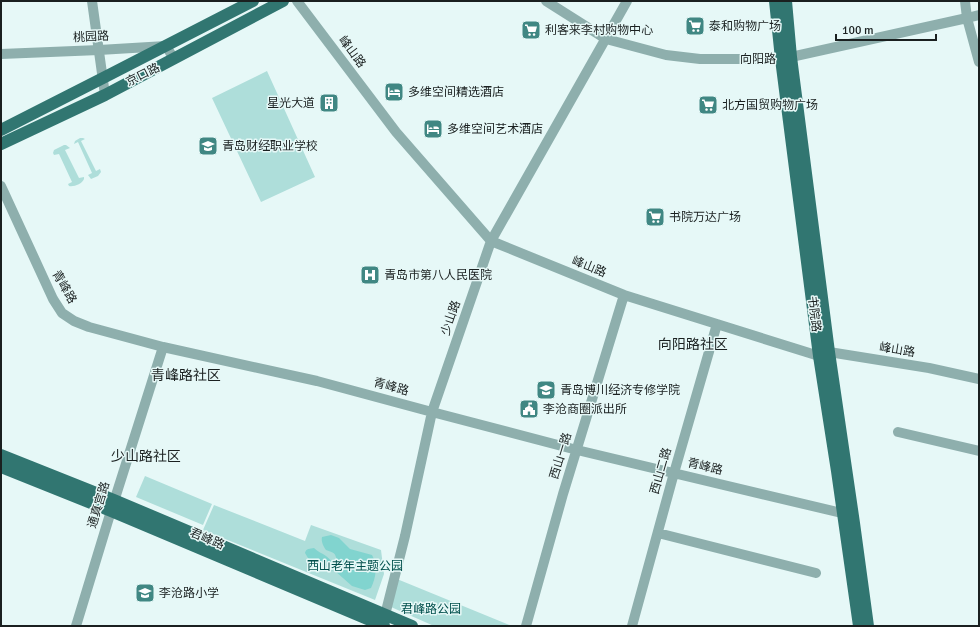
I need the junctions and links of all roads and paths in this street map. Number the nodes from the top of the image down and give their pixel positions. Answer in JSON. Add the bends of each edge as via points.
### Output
{"nodes":[{"id":1,"x":92,"y":1,"type":"edge"},
{"id":2,"x":253,"y":1,"type":"edge"},
{"id":3,"x":283,"y":1,"type":"edge"},
{"id":4,"x":297,"y":1,"type":"edge"},
{"id":5,"x":546,"y":1,"type":"edge"},
{"id":6,"x":627,"y":1,"type":"edge"},
{"id":7,"x":775,"y":1,"type":"edge"},
{"id":8,"x":786,"y":1,"type":"edge"},
{"id":9,"x":965,"y":1,"type":"edge"},
{"id":10,"x":974,"y":16,"type":"edge"},
{"id":11,"x":606,"y":39,"type":"junction"},
{"id":12,"x":166,"y":46,"type":"junction"},
{"id":13,"x":99,"y":50,"type":"junction"},
{"id":14,"x":1,"y":54,"type":"edge"},
{"id":15,"x":786,"y":58,"type":"junction"},
{"id":16,"x":174,"y":59,"type":"junction"},
{"id":17,"x":979,"y":62,"type":"edge"},
{"id":18,"x":103,"y":78,"type":"junction"},
{"id":19,"x":105,"y":95,"type":"junction"},
{"id":20,"x":1,"y":130,"type":"edge"},
{"id":21,"x":1,"y":144,"type":"edge"},
{"id":22,"x":1,"y":186,"type":"edge"},
{"id":23,"x":490,"y":241,"type":"junction"},
{"id":24,"x":624,"y":295,"type":"junction"},
{"id":25,"x":717,"y":324,"type":"junction"},
{"id":26,"x":163,"y":347,"type":"junction"},
{"id":27,"x":824,"y":354,"type":"junction"},
{"id":28,"x":979,"y":379,"type":"edge"},
{"id":29,"x":432,"y":412,"type":"junction"},
{"id":30,"x":898,"y":432,"type":"dead end"},
{"id":31,"x":576,"y":450,"type":"junction"},
{"id":32,"x":979,"y":451,"type":"edge"},
{"id":33,"x":1,"y":455,"type":"edge"},
{"id":34,"x":1,"y":467,"type":"edge"},
{"id":35,"x":674,"y":474,"type":"junction"},
{"id":36,"x":112,"y":505,"type":"junction"},
{"id":37,"x":848,"y":515,"type":"junction"},
{"id":38,"x":658,"y":532,"type":"junction"},
{"id":39,"x":816,"y":573,"type":"dead end"},
{"id":40,"x":384,"y":622,"type":"edge"},
{"id":41,"x":76,"y":626,"type":"edge"},
{"id":42,"x":412,"y":626,"type":"edge"},
{"id":43,"x":526,"y":626,"type":"edge"},
{"id":44,"x":632,"y":626,"type":"edge"},
{"id":45,"x":859,"y":626,"type":"edge"},
{"id":46,"x":868,"y":626,"type":"edge"}],
"edges":[{"from":1,"to":13,"type":"street"},
{"from":2,"to":12,"type":"main road","name":"京口路"},
{"from":3,"to":16,"type":"main road","name":"京口路"},
{"from":4,"to":23,"type":"street","name":"峰山路","via":[[396,132]]},
{"from":5,"to":11,"type":"street","name":"向阳路"},
{"from":6,"to":11,"type":"street","name":"少山路"},
{"from":7,"to":15,"type":"main road","name":"书院路"},
{"from":8,"to":15,"type":"main road","name":"书院路"},
{"from":9,"to":10,"type":"street"},
{"from":10,"to":15,"type":"street","name":"向阳路"},
{"from":10,"to":17,"type":"street"},
{"from":11,"to":15,"type":"street","name":"向阳路","via":[[666,55],[700,59]]},
{"from":11,"to":23,"type":"street","name":"少山路"},
{"from":12,"to":13,"type":"street","name":"桃园路"},
{"from":12,"to":16,"type":"street"},
{"from":12,"to":18,"type":"main road","name":"京口路"},
{"from":13,"to":14,"type":"street","name":"桃园路"},
{"from":13,"to":18,"type":"street"},
{"from":15,"to":27,"type":"main road","name":"书院路"},
{"from":16,"to":19,"type":"main road","name":"京口路"},
{"from":18,"to":19,"type":"street"},
{"from":18,"to":20,"type":"main road","name":"京口路"},
{"from":19,"to":21,"type":"main road","name":"京口路"},
{"from":22,"to":26,"type":"street","name":"青峰路","via":[[53,299],[62,313],[89,328]]},
{"from":23,"to":24,"type":"street","name":"峰山路"},
{"from":23,"to":29,"type":"street","name":"少山路"},
{"from":24,"to":25,"type":"street","name":"峰山路"},
{"from":24,"to":31,"type":"street","name":"西山一路"},
{"from":25,"to":27,"type":"street","name":"峰山路"},
{"from":25,"to":35,"type":"street","name":"西山二路"},
{"from":26,"to":29,"type":"street","name":"青峰路","via":[[317,381]]},
{"from":26,"to":36,"type":"street","name":"通真宫路"},
{"from":27,"to":28,"type":"street","name":"峰山路","via":[[929,368]]},
{"from":27,"to":37,"type":"main road","name":"书院路","via":[[837,471]]},
{"from":29,"to":31,"type":"street","name":"青峰路"},
{"from":29,"to":40,"type":"street","name":"少山路"},
{"from":30,"to":32,"type":"street"},
{"from":31,"to":35,"type":"street","name":"青峰路"},
{"from":31,"to":43,"type":"street","name":"西山一路"},
{"from":33,"to":36,"type":"main road","name":"君峰路"},
{"from":34,"to":36,"type":"main road","name":"君峰路"},
{"from":35,"to":37,"type":"street","name":"青峰路"},
{"from":35,"to":38,"type":"street","name":"西山二路"},
{"from":36,"to":40,"type":"main road","name":"君峰路"},
{"from":36,"to":41,"type":"street","name":"通真宫路"},
{"from":37,"to":45,"type":"main road","name":"书院路"},
{"from":37,"to":46,"type":"main road","name":"书院路"},
{"from":38,"to":39,"type":"street"},
{"from":38,"to":44,"type":"street","name":"西山二路"},
{"from":40,"to":42,"type":"main road","name":"君峰路"}]}
